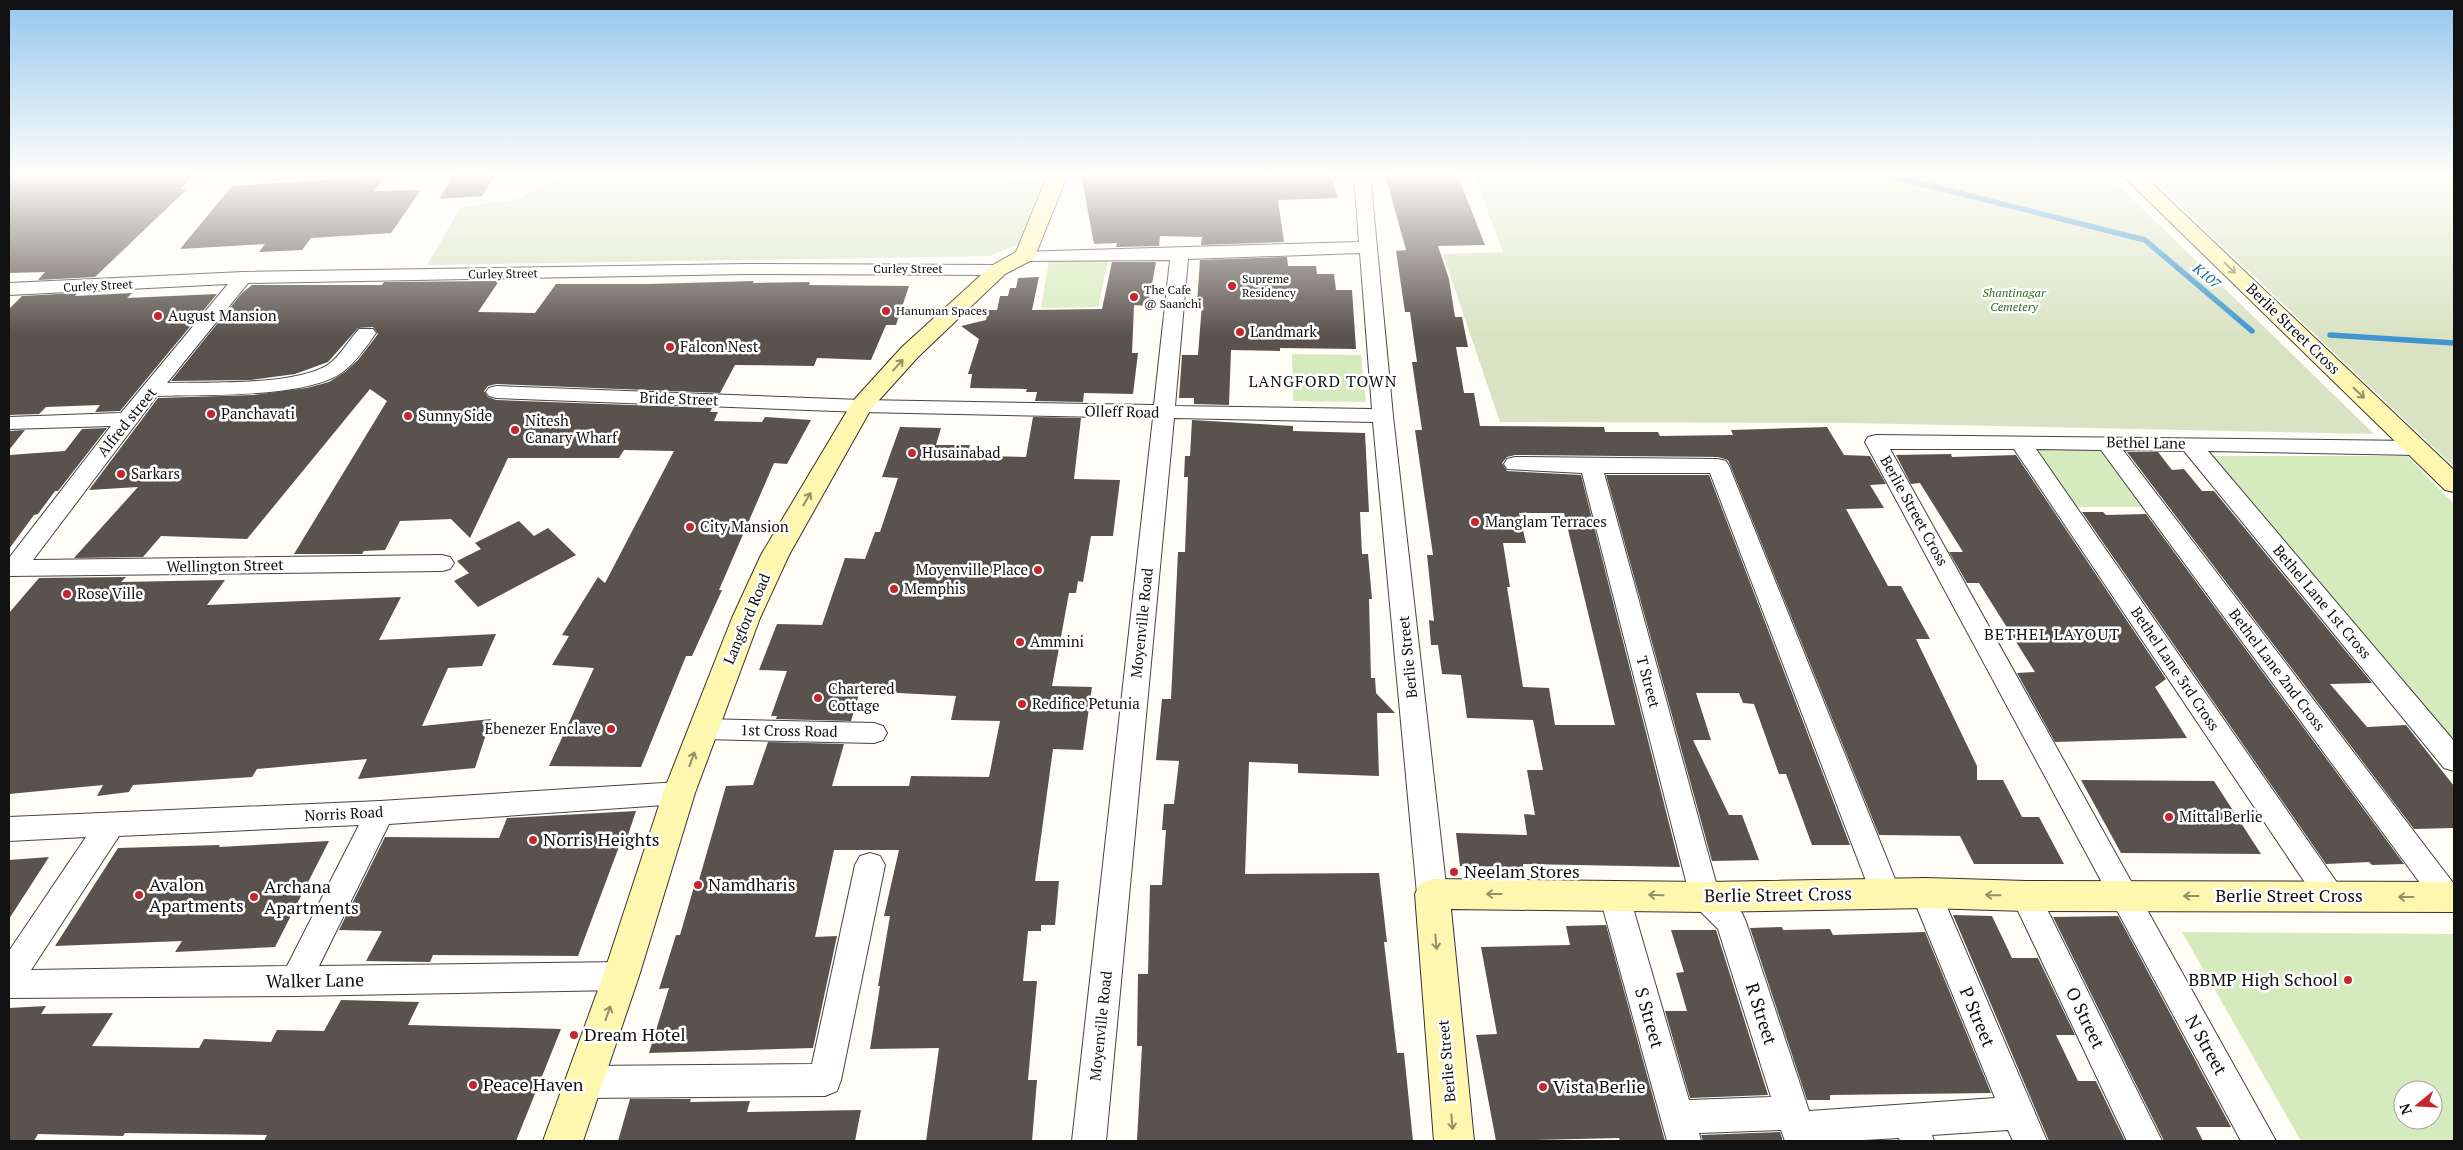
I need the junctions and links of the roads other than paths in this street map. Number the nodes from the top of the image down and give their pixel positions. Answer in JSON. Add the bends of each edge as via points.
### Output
{"nodes":[{"id":1,"x":1037,"y":228,"type":"edge"},
{"id":2,"x":1367,"y":228,"type":"edge"},
{"id":3,"x":2187,"y":228,"type":"edge"},
{"id":4,"x":1369,"y":246,"type":"junction"},
{"id":5,"x":1180,"y":254,"type":"junction"},
{"id":6,"x":1026,"y":256,"type":"junction"},
{"id":7,"x":998,"y":270,"type":"junction"},
{"id":8,"x":243,"y":278,"type":"junction"},
{"id":9,"x":9,"y":290,"type":"edge"},
{"id":10,"x":366,"y":333,"type":"dead end"},
{"id":11,"x":152,"y":390,"type":"junction"},
{"id":12,"x":496,"y":392,"type":"dead end"},
{"id":13,"x":861,"y":406,"type":"junction"},
{"id":14,"x":1163,"y":413,"type":"junction"},
{"id":15,"x":1383,"y":416,"type":"junction"},
{"id":16,"x":127,"y":419,"type":"junction"},
{"id":17,"x":9,"y":423,"type":"edge"},
{"id":18,"x":1876,"y":442,"type":"joint"},
{"id":19,"x":2020,"y":442,"type":"junction"},
{"id":20,"x":2107,"y":443,"type":"junction"},
{"id":21,"x":2190,"y":444,"type":"junction"},
{"id":22,"x":2416,"y":448,"type":"junction"},
{"id":23,"x":1515,"y":464,"type":"dead end"},
{"id":24,"x":1591,"y":466,"type":"junction"},
{"id":25,"x":2454,"y":484,"type":"edge"},
{"id":26,"x":442,"y":563,"type":"dead end"},
{"id":27,"x":11,"y":568,"type":"edge"},
{"id":28,"x":703,"y":729,"type":"junction"},
{"id":29,"x":874,"y":733,"type":"dead end"},
{"id":30,"x":2454,"y":760,"type":"edge"},
{"id":31,"x":679,"y":793,"type":"junction"},
{"id":32,"x":380,"y":812,"type":"junction"},
{"id":33,"x":109,"y":826,"type":"junction"},
{"id":34,"x":9,"y":830,"type":"edge"},
{"id":35,"x":870,"y":865,"type":"dead end"},
{"id":36,"x":1926,"y":893,"type":"junction"},
{"id":37,"x":1432,"y":894,"type":"junction"},
{"id":38,"x":1614,"y":894,"type":"junction"},
{"id":39,"x":1886,"y":894,"type":"junction"},
{"id":40,"x":2026,"y":896,"type":"junction"},
{"id":41,"x":2124,"y":896,"type":"junction"},
{"id":42,"x":2330,"y":896,"type":"junction"},
{"id":43,"x":1705,"y":897,"type":"junction"},
{"id":44,"x":2450,"y":897,"type":"edge"},
{"id":45,"x":621,"y":976,"type":"junction"},
{"id":46,"x":9,"y":977,"type":"edge"},
{"id":47,"x":296,"y":982,"type":"junction"},
{"id":48,"x":9,"y":984,"type":"edge"},
{"id":49,"x":583,"y":1082,"type":"junction"},
{"id":50,"x":1798,"y":1127,"type":"edge"},
{"id":51,"x":2023,"y":1127,"type":"edge"},
{"id":52,"x":1680,"y":1129,"type":"edge"},
{"id":53,"x":1913,"y":1130,"type":"edge"},
{"id":54,"x":563,"y":1141,"type":"edge"},
{"id":55,"x":1089,"y":1141,"type":"edge"},
{"id":56,"x":1454,"y":1141,"type":"edge"},
{"id":57,"x":2145,"y":1141,"type":"edge"},
{"id":58,"x":2259,"y":1141,"type":"edge"}],
"edges":[{"from":1,"to":6,"type":"street"},
{"from":2,"to":4,"type":"street","name":"Berlie Street"},
{"from":3,"to":22,"type":"street","name":"Berlie Street Cross","one_way":true},
{"from":4,"to":5,"type":"street"},
{"from":4,"to":15,"type":"street","name":"Berlie Street"},
{"from":5,"to":6,"type":"street"},
{"from":5,"to":14,"type":"street","name":"Moyenville Road"},
{"from":6,"to":7,"type":"street","name":"Langford Road"},
{"from":7,"to":8,"type":"street","name":"Curley Street","via":[[756,269]]},
{"from":13,"to":7,"type":"street","name":"Langford Road","one_way":true,"via":[[910,352]]},
{"from":8,"to":9,"type":"street","name":"Curley Street"},
{"from":8,"to":11,"type":"street","name":"Alfred street"},
{"from":10,"to":11,"type":"street","via":[[336,369],[307,380]]},
{"from":11,"to":16,"type":"street","name":"Alfred street"},
{"from":12,"to":13,"type":"street","name":"Bride Street"},
{"from":13,"to":14,"type":"street","name":"Olleff Road"},
{"from":28,"to":13,"type":"street","name":"Langford Road","one_way":true,"via":[[746,618],[775,555]]},
{"from":14,"to":15,"type":"street","name":"Olleff Road"},
{"from":14,"to":55,"type":"street","name":"Moyenville Road"},
{"from":15,"to":37,"type":"street","name":"Berlie Street"},
{"from":16,"to":17,"type":"street","name":"Alfred street"},
{"from":16,"to":27,"type":"street","name":"Alfred street"},
{"from":18,"to":19,"type":"street","name":"Bethel Lane"},
{"from":18,"to":41,"type":"street","name":"Berlie Street Cross"},
{"from":19,"to":20,"type":"street","name":"Bethel Lane"},
{"from":19,"to":42,"type":"street","name":"Bethel Lane 3rd Cross"},
{"from":20,"to":21,"type":"street","name":"Bethel Lane"},
{"from":20,"to":44,"type":"street","name":"Bethel Lane 2nd Cross"},
{"from":21,"to":22,"type":"street","name":"Bethel Lane"},
{"from":21,"to":30,"type":"street","name":"Bethel Lane 1st Cross"},
{"from":22,"to":25,"type":"street","name":"Berlie Street Cross"},
{"from":23,"to":24,"type":"street"},
{"from":24,"to":39,"type":"street","via":[[1718,466]]},
{"from":24,"to":43,"type":"street","name":"T Street"},
{"from":26,"to":27,"type":"street","name":"Wellington Street"},
{"from":28,"to":29,"type":"street","name":"1st Cross Road"},
{"from":31,"to":28,"type":"street","name":"Langford Road","one_way":true},
{"from":31,"to":32,"type":"street","name":"Norris Road"},
{"from":31,"to":45,"type":"street","name":"Langford Road"},
{"from":32,"to":33,"type":"street","name":"Norris Road"},
{"from":32,"to":47,"type":"street"},
{"from":33,"to":34,"type":"street","name":"Norris Road"},
{"from":33,"to":46,"type":"street"},
{"from":35,"to":49,"type":"street","via":[[825,1080]]},
{"from":36,"to":39,"type":"street","name":"Berlie Street Cross"},
{"from":40,"to":36,"type":"street","name":"Berlie Street Cross","one_way":true},
{"from":36,"to":51,"type":"street","name":"P Street"},
{"from":38,"to":37,"type":"street","name":"Berlie Street Cross","one_way":true},
{"from":37,"to":56,"type":"street","name":"Berlie Street","one_way":true},
{"from":43,"to":38,"type":"street","name":"Berlie Street Cross","one_way":true},
{"from":38,"to":52,"type":"street","name":"S Street"},
{"from":39,"to":43,"type":"street","name":"Berlie Street Cross"},
{"from":40,"to":41,"type":"street","name":"Berlie Street Cross"},
{"from":40,"to":57,"type":"street","name":"O Street"},
{"from":42,"to":41,"type":"street","name":"Berlie Street Cross","one_way":true},
{"from":41,"to":58,"type":"street","name":"N Street"},
{"from":44,"to":42,"type":"street","name":"Berlie Street Cross","one_way":true},
{"from":43,"to":50,"type":"street","name":"R Street","via":[[1731,922]]},
{"from":45,"to":47,"type":"street","name":"Walker Lane"},
{"from":49,"to":45,"type":"street","name":"Langford Road","one_way":true},
{"from":47,"to":48,"type":"street","name":"Walker Lane"},
{"from":49,"to":54,"type":"street","name":"Langford Road"},
{"from":50,"to":52,"type":"street"},
{"from":50,"to":53,"type":"street"},
{"from":51,"to":53,"type":"street"}]}
